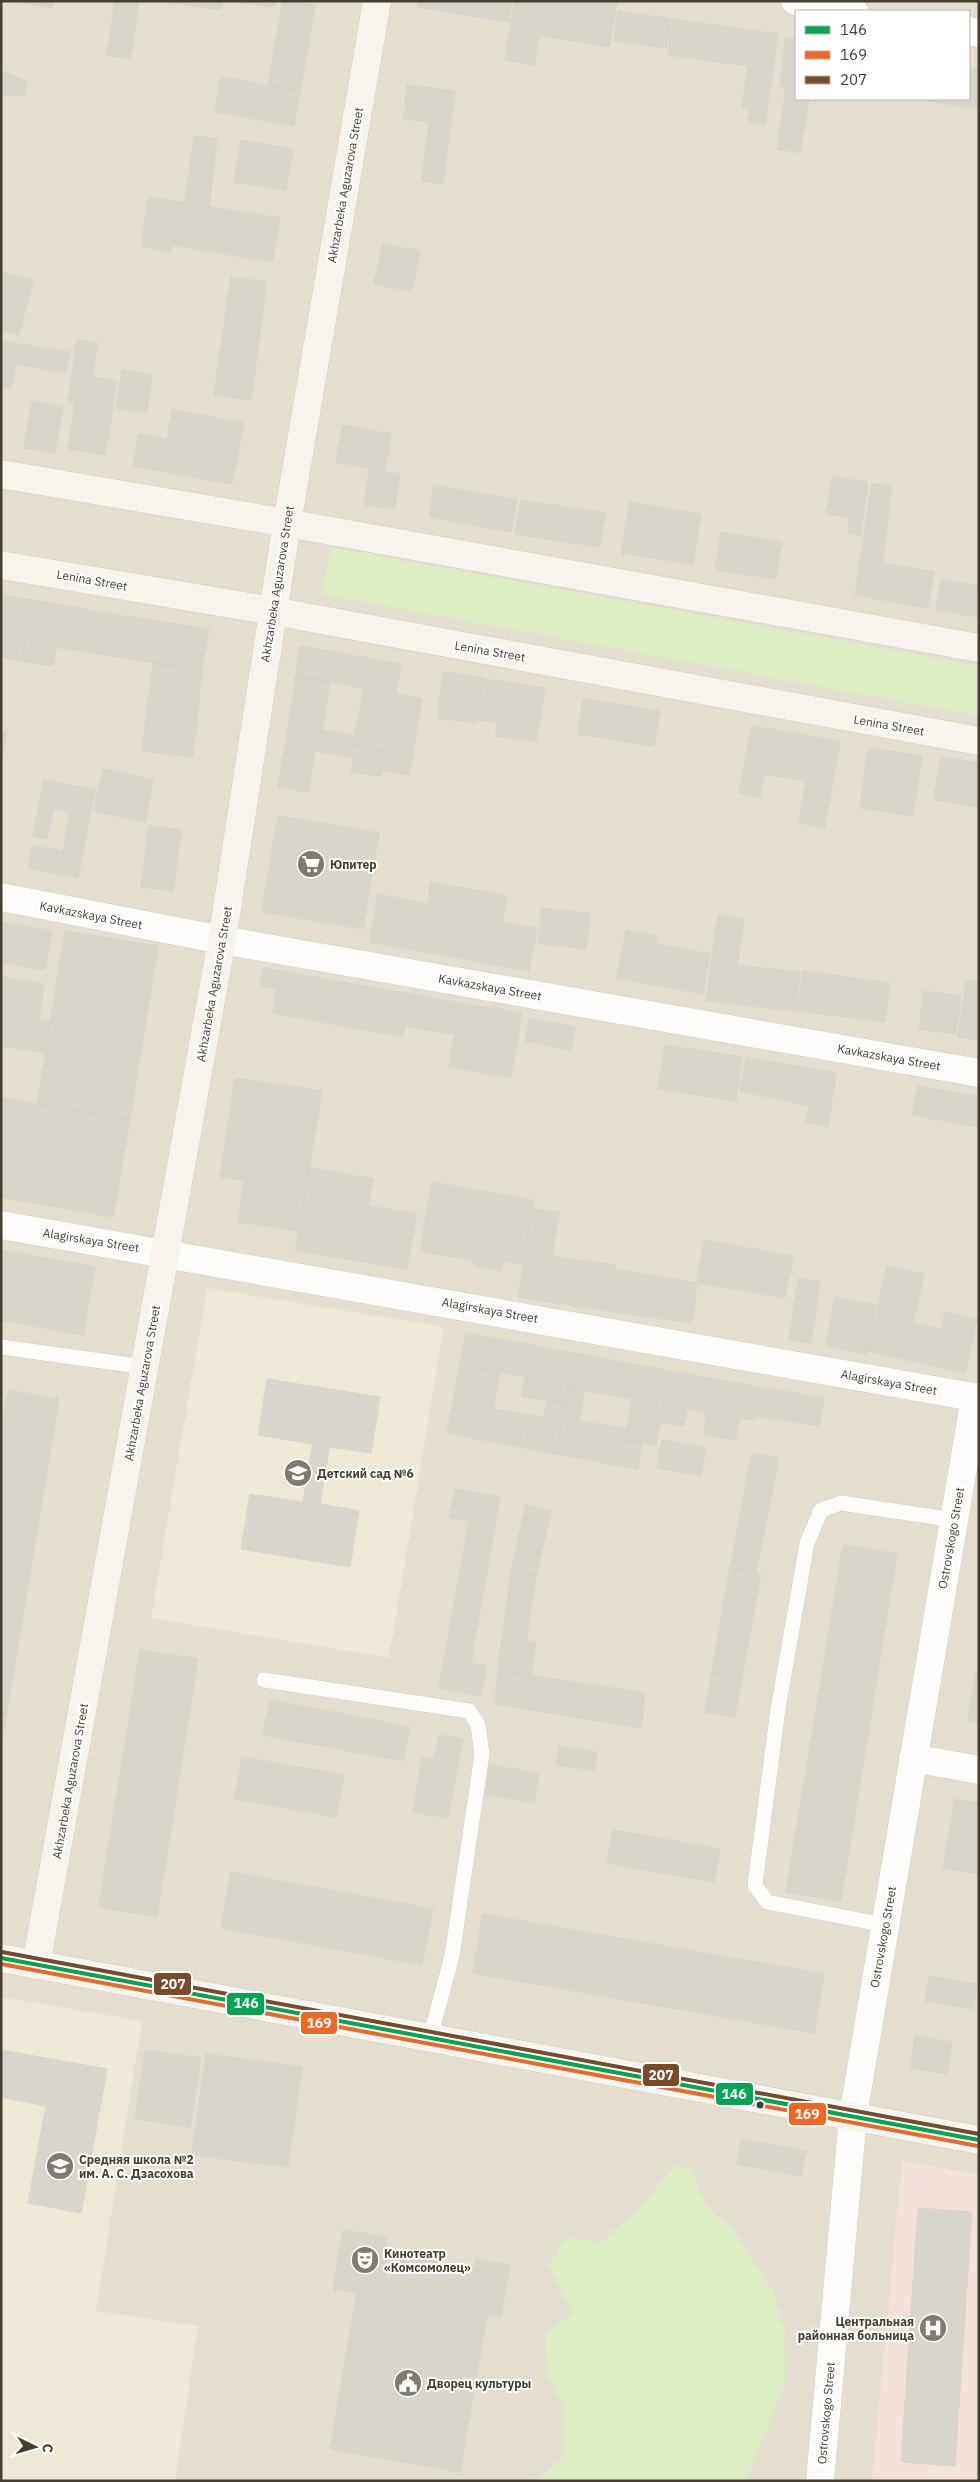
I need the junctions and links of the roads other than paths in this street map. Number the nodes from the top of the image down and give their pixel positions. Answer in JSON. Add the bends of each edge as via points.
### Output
{"nodes":[{"id":1,"x":377,"y":1,"type":"edge"},
{"id":2,"x":795,"y":1,"type":"edge"},
{"id":3,"x":848,"y":10,"type":"edge"},
{"id":4,"x":1,"y":474,"type":"edge"},
{"id":5,"x":287,"y":523,"type":"junction"},
{"id":6,"x":1,"y":565,"type":"edge"},
{"id":7,"x":273,"y":611,"type":"junction"},
{"id":8,"x":979,"y":648,"type":"edge"},
{"id":9,"x":979,"y":742,"type":"edge"},
{"id":10,"x":1,"y":897,"type":"edge"},
{"id":11,"x":222,"y":940,"type":"junction"},
{"id":12,"x":979,"y":1072,"type":"edge"},
{"id":13,"x":1,"y":1225,"type":"edge"},
{"id":14,"x":166,"y":1252,"type":"junction"},
{"id":15,"x":1,"y":1346,"type":"edge"},
{"id":16,"x":145,"y":1367,"type":"junction"},
{"id":17,"x":977,"y":1398,"type":"edge"},
{"id":18,"x":954,"y":1520,"type":"junction"},
{"id":19,"x":264,"y":1680,"type":"dead end"},
{"id":20,"x":913,"y":1758,"type":"junction"},
{"id":21,"x":979,"y":1770,"type":"edge"},
{"id":22,"x":885,"y":1925,"type":"junction"},
{"id":23,"x":1,"y":1958,"type":"edge"},
{"id":24,"x":36,"y":1965,"type":"junction"},
{"id":25,"x":430,"y":2038,"type":"junction"},
{"id":26,"x":853,"y":2116,"type":"junction"},
{"id":27,"x":979,"y":2140,"type":"edge"},
{"id":28,"x":820,"y":2481,"type":"edge"},
{"id":29,"x":824,"y":2481,"type":"edge"}],
"edges":[{"from":1,"to":5,"type":"street","name":"Akhzarbeka Aguzarova Street"},
{"from":2,"to":3,"type":"street"},
{"from":4,"to":5,"type":"street"},
{"from":5,"to":7,"type":"street","name":"Akhzarbeka Aguzarova Street"},
{"from":5,"to":8,"type":"street"},
{"from":6,"to":7,"type":"street","name":"Lenina Street"},
{"from":7,"to":9,"type":"street","name":"Lenina Street"},
{"from":7,"to":11,"type":"street","name":"Akhzarbeka Aguzarova Street"},
{"from":10,"to":11,"type":"street","name":"Kavkazskaya Street"},
{"from":11,"to":12,"type":"street","name":"Kavkazskaya Street"},
{"from":11,"to":14,"type":"street","name":"Akhzarbeka Aguzarova Street"},
{"from":13,"to":14,"type":"street","name":"Alagirskaya Street"},
{"from":14,"to":16,"type":"street","name":"Akhzarbeka Aguzarova Street"},
{"from":14,"to":17,"type":"street","name":"Alagirskaya Street"},
{"from":15,"to":16,"type":"lane"},
{"from":16,"to":24,"type":"street","name":"Akhzarbeka Aguzarova Street"},
{"from":17,"to":18,"type":"street","name":"Ostrovskogo Street"},
{"from":18,"to":20,"type":"street","name":"Ostrovskogo Street"},
{"from":18,"to":22,"type":"lane","via":[[840,1503],[821,1510],[807,1543],[778,1708],[755,1885],[767,1902]]},
{"from":19,"to":25,"type":"lane","via":[[469,1711],[478,1726],[482,1754],[453,1946]]},
{"from":20,"to":21,"type":"street"},
{"from":20,"to":22,"type":"street","name":"Ostrovskogo Street"},
{"from":22,"to":26,"type":"street","name":"Ostrovskogo Street"},
{"from":23,"to":24,"type":"street"},
{"from":24,"to":25,"type":"street"},
{"from":25,"to":26,"type":"street"},
{"from":26,"to":27,"type":"street"},
{"from":26,"to":28,"type":"street","name":"Ostrovskogo Street"},
{"from":28,"to":29,"type":"lane"}]}
